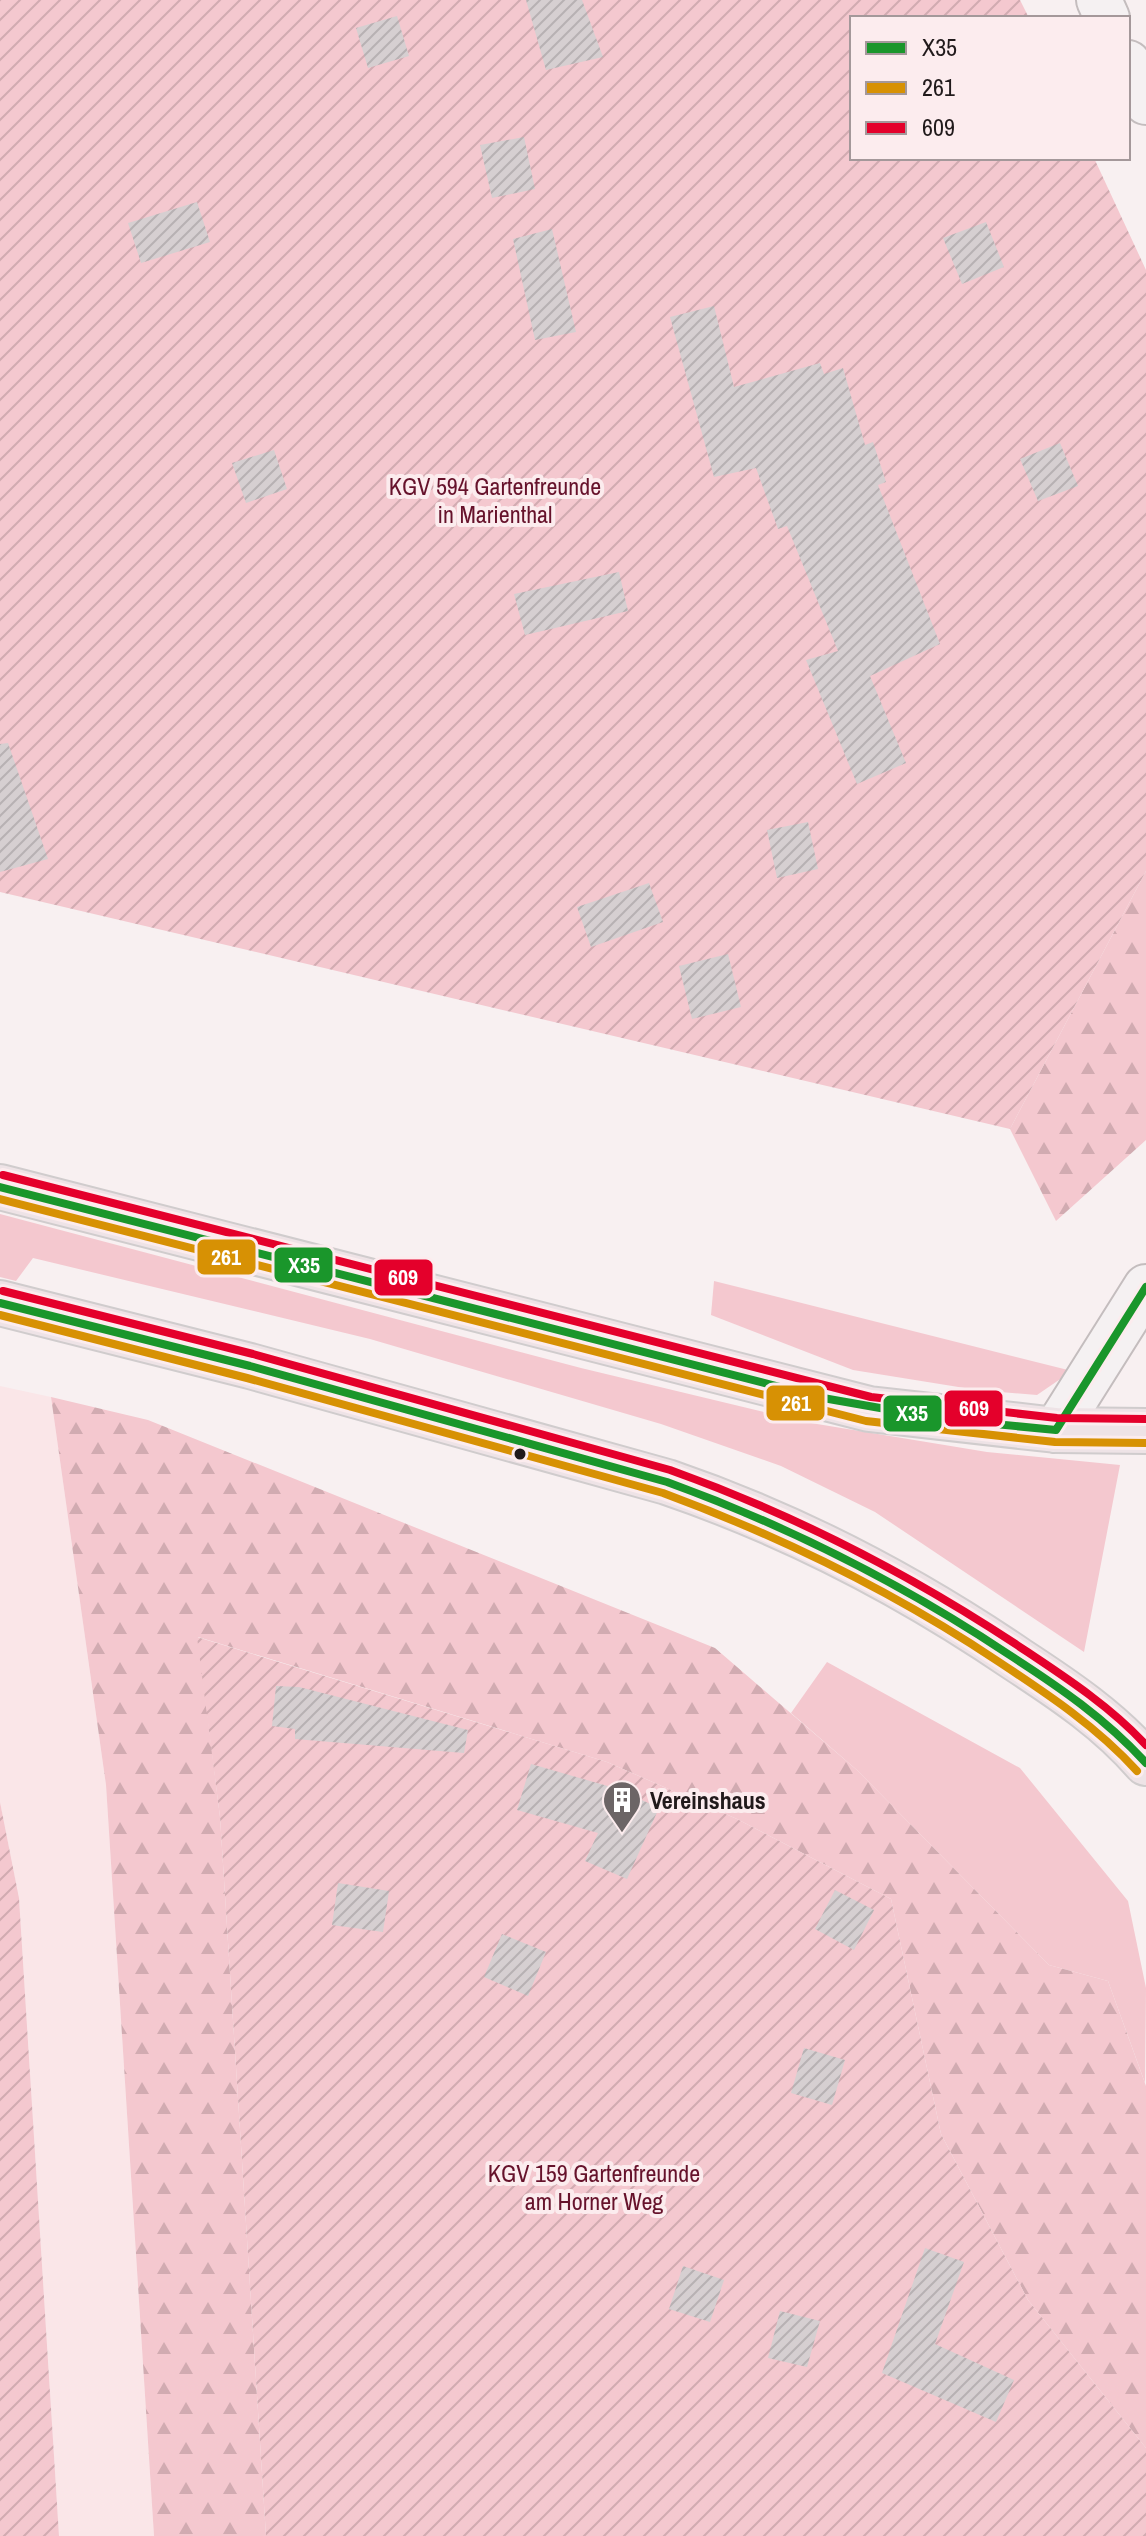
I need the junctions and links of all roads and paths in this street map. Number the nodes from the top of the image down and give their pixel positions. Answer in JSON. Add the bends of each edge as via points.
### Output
{"nodes":[{"id":1,"x":1130,"y":67,"type":"edge"},
{"id":2,"x":1146,"y":102,"type":"edge"},
{"id":3,"x":0,"y":1187,"type":"edge"},
{"id":4,"x":1146,"y":1287,"type":"edge"},
{"id":5,"x":0,"y":1303,"type":"edge"},
{"id":6,"x":1056,"y":1430,"type":"junction"},
{"id":7,"x":1146,"y":1431,"type":"edge"},
{"id":8,"x":1146,"y":1763,"type":"edge"}],
"edges":[{"from":1,"to":2,"type":"main road"},
{"from":3,"to":6,"type":"main road","via":[[838,1402]]},
{"from":4,"to":6,"type":"main road"},
{"from":5,"to":8,"type":"main road","via":[[123,1332],[667,1482],[733,1505],[857,1561],[951,1615],[1073,1697],[1131,1744]]},
{"from":6,"to":7,"type":"main road"}]}
